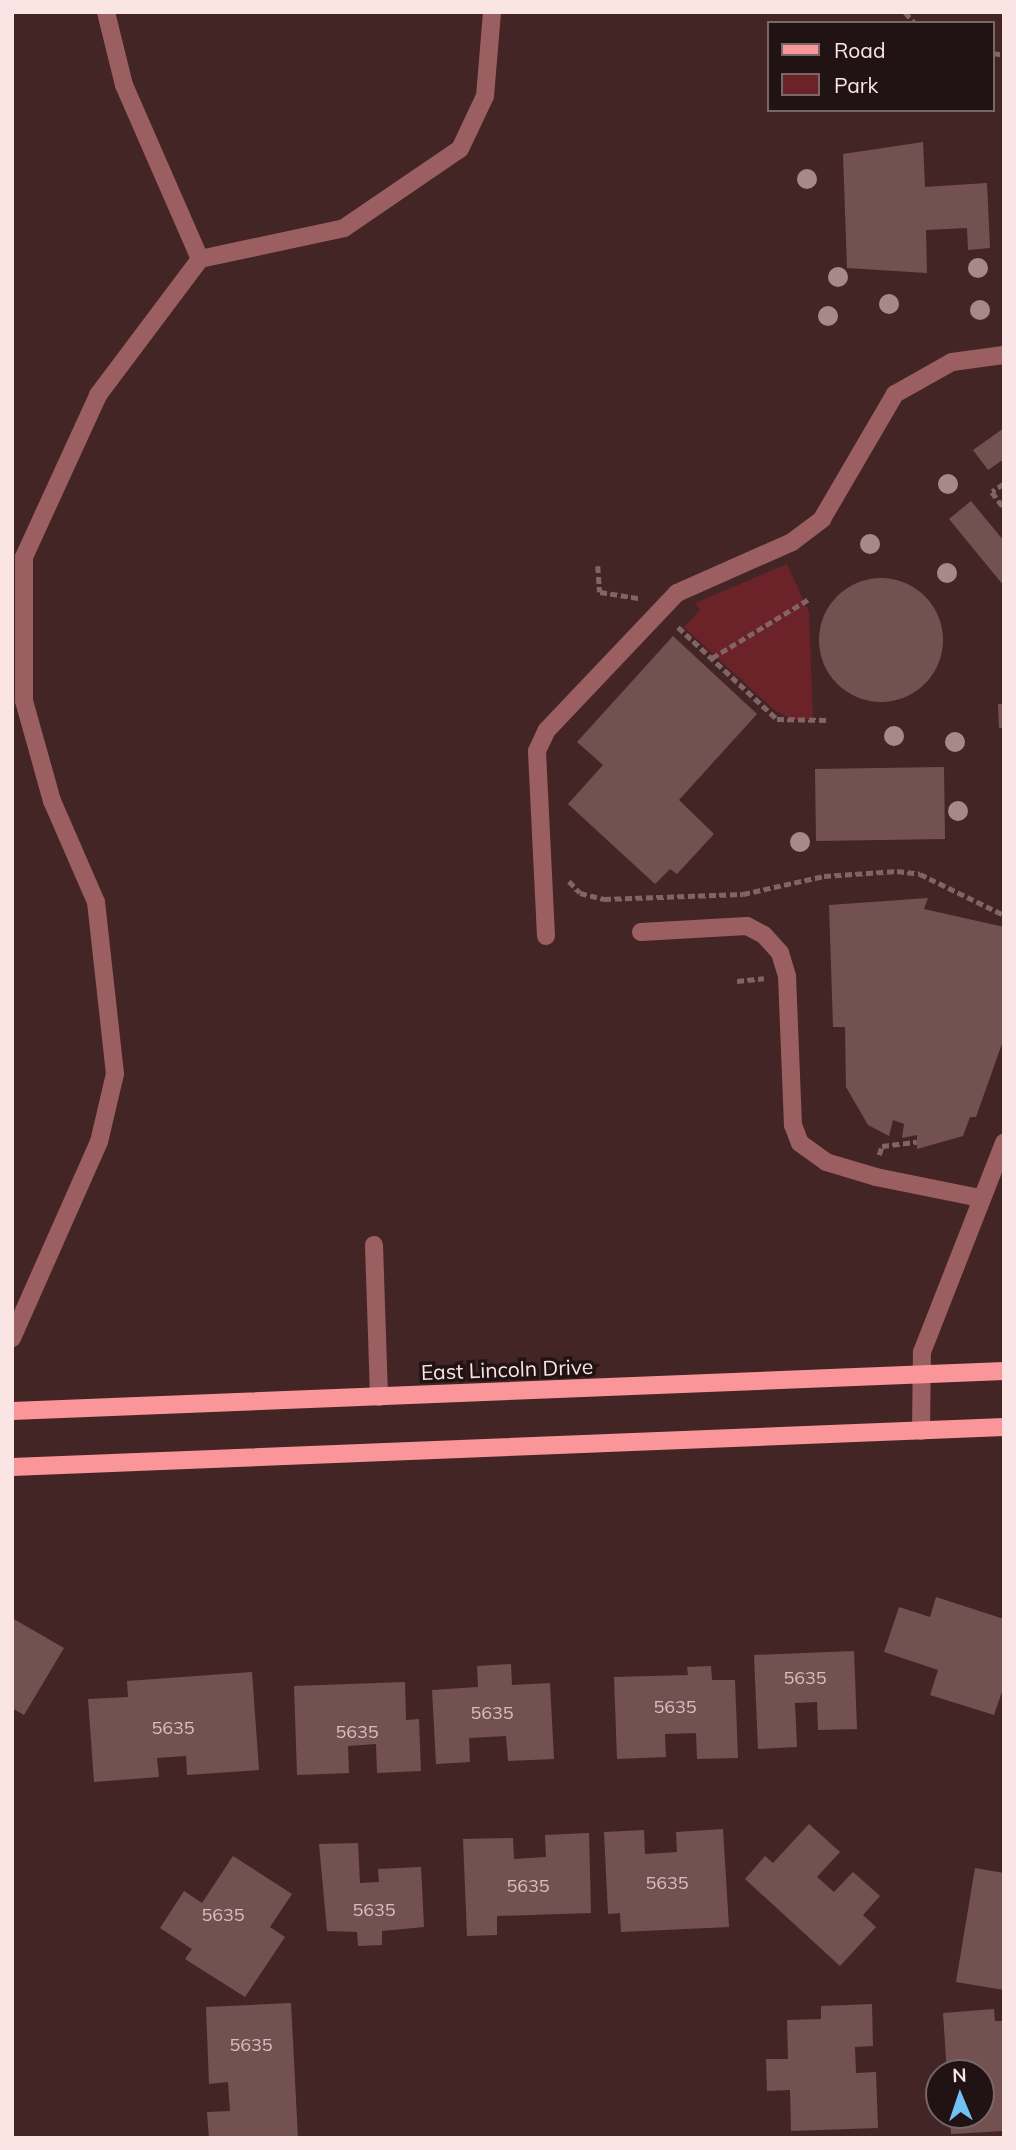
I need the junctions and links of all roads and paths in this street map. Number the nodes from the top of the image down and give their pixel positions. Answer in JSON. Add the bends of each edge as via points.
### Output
{"nodes":[{"id":1,"x":106,"y":12,"type":"edge"},
{"id":2,"x":492,"y":12,"type":"edge"},
{"id":3,"x":200,"y":259,"type":"junction"},
{"id":4,"x":1004,"y":355,"type":"edge"},
{"id":5,"x":1004,"y":484,"type":"edge"},
{"id":6,"x":1004,"y":508,"type":"edge"},
{"id":7,"x":598,"y":566,"type":"dead end"},
{"id":8,"x":808,"y":599,"type":"dead end"},
{"id":9,"x":669,"y":602,"type":"junction"},
{"id":10,"x":677,"y":626,"type":"junction"},
{"id":11,"x":668,"y":636,"type":"dead end"},
{"id":12,"x":712,"y":658,"type":"junction"},
{"id":13,"x":826,"y":720,"type":"dead end"},
{"id":14,"x":564,"y":870,"type":"dead end"},
{"id":15,"x":1004,"y":915,"type":"edge"},
{"id":16,"x":641,"y":932,"type":"dead end"},
{"id":17,"x":547,"y":936,"type":"dead end"},
{"id":18,"x":917,"y":1142,"type":"dead end"},
{"id":19,"x":1004,"y":1143,"type":"edge"},
{"id":20,"x":878,"y":1156,"type":"dead end"},
{"id":21,"x":980,"y":1198,"type":"junction"},
{"id":22,"x":374,"y":1245,"type":"dead end"},
{"id":23,"x":12,"y":1338,"type":"edge"},
{"id":24,"x":1004,"y":1371,"type":"edge"},
{"id":25,"x":921,"y":1374,"type":"junction"},
{"id":26,"x":379,"y":1397,"type":"junction"},
{"id":27,"x":12,"y":1411,"type":"edge"},
{"id":28,"x":1004,"y":1427,"type":"edge"},
{"id":29,"x":921,"y":1431,"type":"junction"},
{"id":30,"x":12,"y":1467,"type":"edge"}],
"edges":[{"from":1,"to":3,"type":"street","via":[[124,85]]},
{"from":2,"to":3,"type":"street","via":[[485,96],[460,149],[344,228]]},
{"from":3,"to":23,"type":"street","via":[[98,395],[24,557],[24,701],[52,801],[96,902],[115,1074],[99,1142]]},
{"from":4,"to":9,"type":"street","via":[[952,362],[895,394],[822,519],[792,542],[692,585]]},
{"from":5,"to":6,"type":"path","via":[[992,492]]},
{"from":7,"to":9,"type":"path","via":[[600,592]]},
{"from":8,"to":12,"type":"path"},
{"from":9,"to":10,"type":"path","via":[[694,608]]},
{"from":9,"to":17,"type":"street","via":[[547,730],[537,751]]},
{"from":10,"to":11,"type":"path"},
{"from":10,"to":12,"type":"path"},
{"from":12,"to":13,"type":"path","via":[[777,719]]},
{"from":14,"to":15,"type":"path","via":[[580,893],[604,899],[743,894],[824,876],[897,871],[920,874]]},
{"from":16,"to":21,"type":"street","via":[[747,926],[764,935],[780,953],[787,975],[793,1125],[800,1143],[851,1169]]},
{"from":18,"to":20,"type":"path","via":[[882,1146]]},
{"from":19,"to":21,"type":"street"},
{"from":21,"to":25,"type":"street","via":[[928,1331]]},
{"from":22,"to":26,"type":"street"},
{"from":24,"to":25,"type":"main road","name":"East Lincoln Drive"},
{"from":25,"to":26,"type":"main road","name":"East Lincoln Drive"},
{"from":25,"to":29,"type":"street"},
{"from":26,"to":27,"type":"main road","name":"East Lincoln Drive"},
{"from":28,"to":29,"type":"main road"},
{"from":29,"to":30,"type":"main road"}]}
